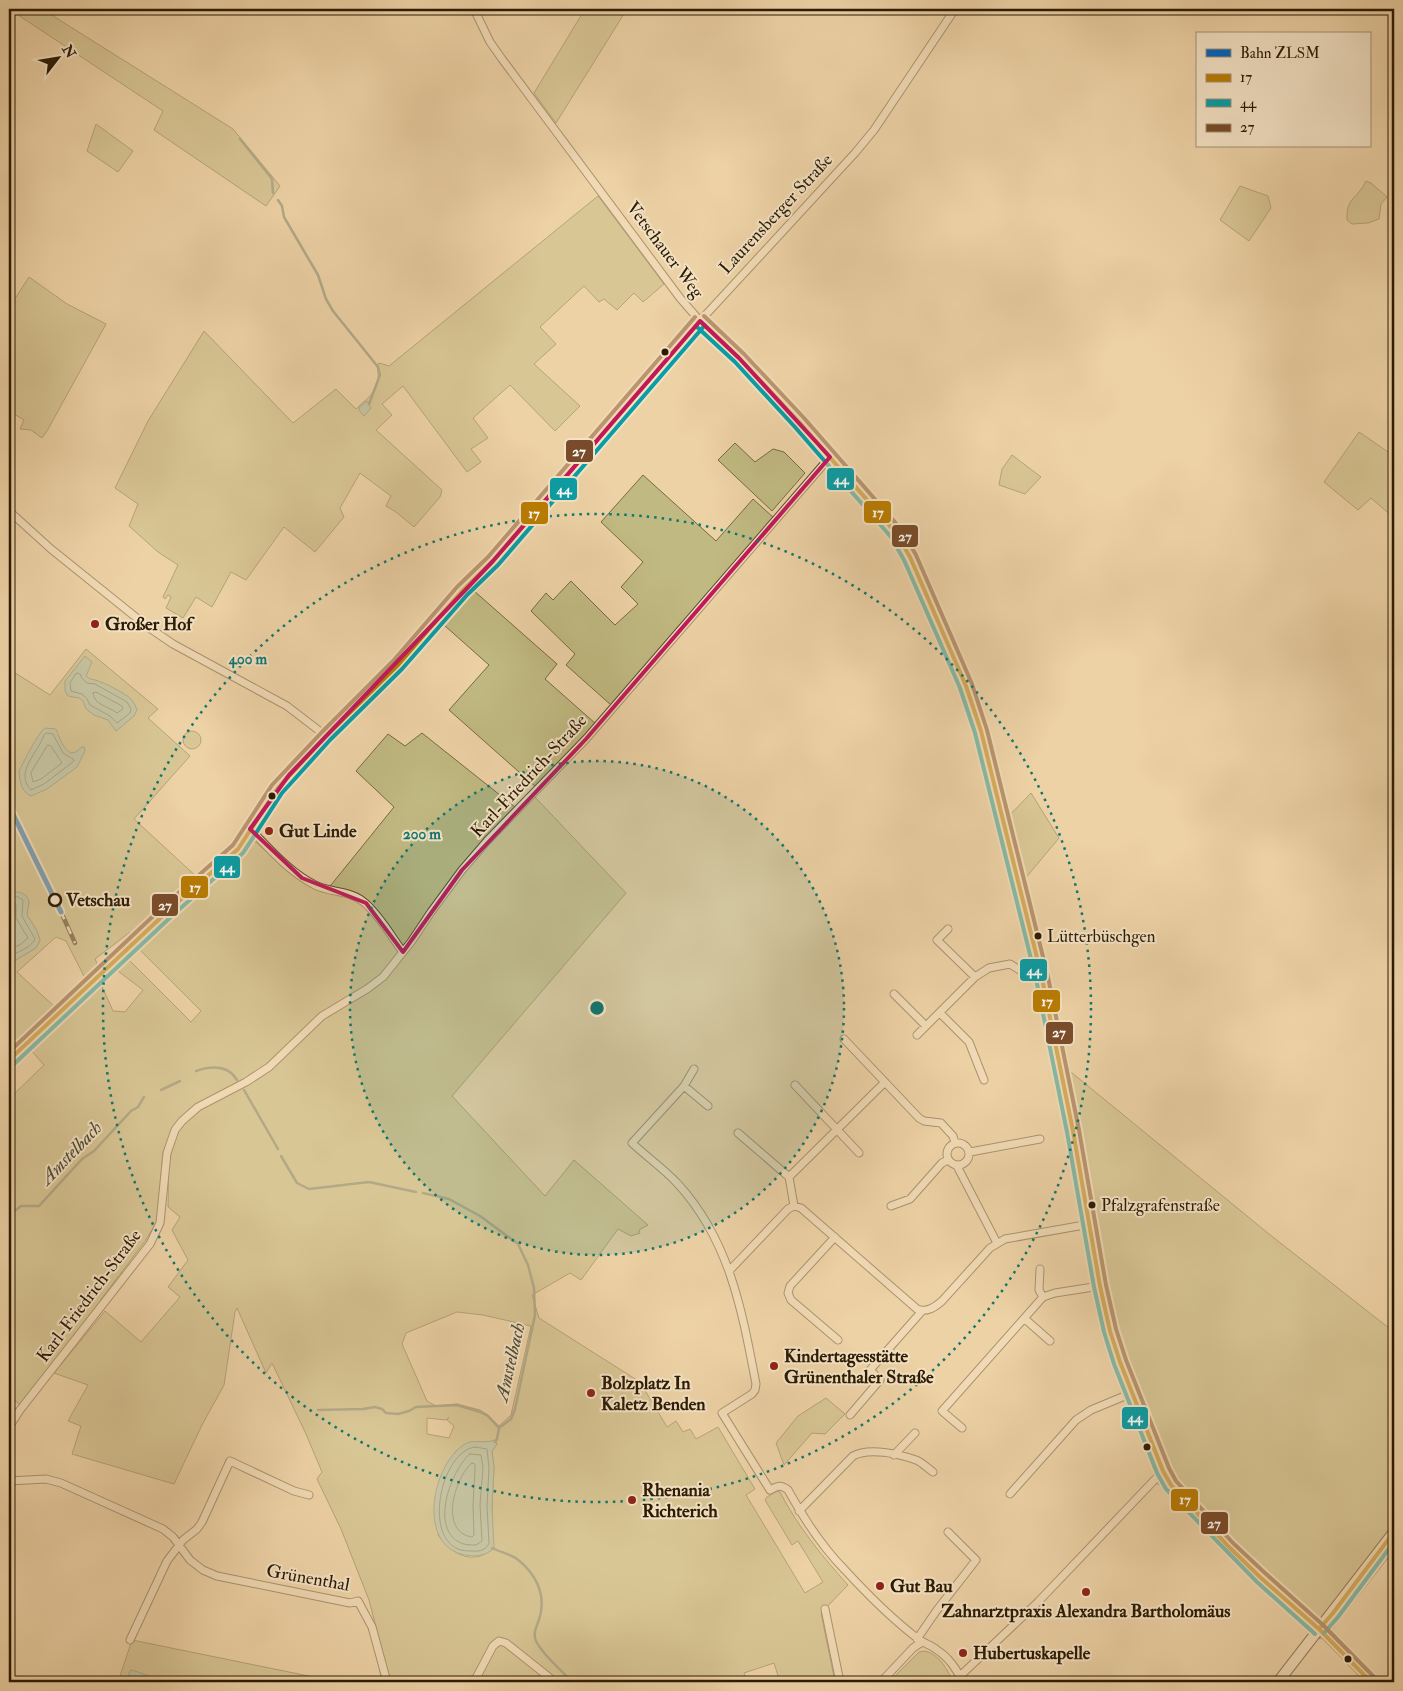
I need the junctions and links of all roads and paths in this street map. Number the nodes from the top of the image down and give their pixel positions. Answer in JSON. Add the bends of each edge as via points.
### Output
{"nodes":[{"id":1,"x":474,"y":9,"type":"edge"},
{"id":2,"x":955,"y":9,"type":"edge"},
{"id":3,"x":700,"y":321,"type":"junction"},
{"id":4,"x":830,"y":457,"type":"junction"},
{"id":5,"x":9,"y":511,"type":"edge"},
{"id":6,"x":326,"y":736,"type":"junction"},
{"id":7,"x":250,"y":829,"type":"junction"},
{"id":8,"x":948,"y":929,"type":"dead end"},
{"id":9,"x":403,"y":952,"type":"junction"},
{"id":10,"x":975,"y":978,"type":"junction"},
{"id":11,"x":1042,"y":978,"type":"junction"},
{"id":12,"x":894,"y":994,"type":"dead end"},
{"id":13,"x":940,"y":1013,"type":"junction"},
{"id":14,"x":926,"y":1026,"type":"junction"},
{"id":15,"x":917,"y":1035,"type":"dead end"},
{"id":16,"x":844,"y":1039,"type":"dead end"},
{"id":17,"x":9,"y":1060,"type":"edge"},
{"id":18,"x":694,"y":1069,"type":"dead end"},
{"id":19,"x":984,"y":1080,"type":"dead end"},
{"id":20,"x":885,"y":1082,"type":"junction"},
{"id":21,"x":684,"y":1086,"type":"junction"},
{"id":22,"x":795,"y":1086,"type":"dead end"},
{"id":23,"x":708,"y":1106,"type":"dead end"},
{"id":24,"x":835,"y":1129,"type":"junction"},
{"id":25,"x":738,"y":1133,"type":"dead end"},
{"id":26,"x":1040,"y":1139,"type":"dead end"},
{"id":27,"x":955,"y":1143,"type":"junction"},
{"id":28,"x":970,"y":1152,"type":"junction"},
{"id":29,"x":859,"y":1153,"type":"dead end"},
{"id":30,"x":948,"y":1160,"type":"junction"},
{"id":31,"x":957,"y":1166,"type":"junction"},
{"id":32,"x":789,"y":1177,"type":"junction"},
{"id":33,"x":794,"y":1206,"type":"junction"},
{"id":34,"x":891,"y":1206,"type":"dead end"},
{"id":35,"x":1090,"y":1224,"type":"junction"},
{"id":36,"x":836,"y":1238,"type":"junction"},
{"id":37,"x":997,"y":1243,"type":"junction"},
{"id":38,"x":1040,"y":1269,"type":"dead end"},
{"id":39,"x":730,"y":1270,"type":"junction"},
{"id":40,"x":1100,"y":1286,"type":"junction"},
{"id":41,"x":1043,"y":1297,"type":"junction"},
{"id":42,"x":922,"y":1311,"type":"junction"},
{"id":43,"x":1025,"y":1319,"type":"junction"},
{"id":44,"x":838,"y":1340,"type":"dead end"},
{"id":45,"x":1050,"y":1341,"type":"dead end"},
{"id":46,"x":1132,"y":1393,"type":"junction"},
{"id":47,"x":850,"y":1415,"type":"dead end"},
{"id":48,"x":9,"y":1427,"type":"edge"},
{"id":49,"x":962,"y":1428,"type":"dead end"},
{"id":50,"x":915,"y":1433,"type":"dead end"},
{"id":51,"x":894,"y":1455,"type":"junction"},
{"id":52,"x":1163,"y":1471,"type":"junction"},
{"id":53,"x":933,"y":1472,"type":"dead end"},
{"id":54,"x":9,"y":1482,"type":"edge"},
{"id":55,"x":1010,"y":1494,"type":"dead end"},
{"id":56,"x":309,"y":1495,"type":"dead end"},
{"id":57,"x":799,"y":1511,"type":"junction"},
{"id":58,"x":948,"y":1532,"type":"dead end"},
{"id":59,"x":1394,"y":1532,"type":"edge"},
{"id":60,"x":179,"y":1545,"type":"junction"},
{"id":61,"x":826,"y":1609,"type":"dead end"},
{"id":62,"x":1319,"y":1628,"type":"junction"},
{"id":63,"x":130,"y":1640,"type":"dead end"},
{"id":64,"x":920,"y":1640,"type":"junction"},
{"id":65,"x":961,"y":1679,"type":"edge"},
{"id":66,"x":387,"y":1682,"type":"edge"},
{"id":67,"x":474,"y":1682,"type":"edge"},
{"id":68,"x":554,"y":1682,"type":"edge"},
{"id":69,"x":840,"y":1682,"type":"edge"},
{"id":70,"x":881,"y":1682,"type":"edge"},
{"id":71,"x":1278,"y":1682,"type":"edge"},
{"id":72,"x":1369,"y":1682,"type":"edge"}],
"edges":[{"from":1,"to":3,"type":"street","name":"Vetschauer Weg","via":[[502,59],[674,291]]},
{"from":2,"to":3,"type":"street","name":"Laurensberger Straße","via":[[874,130]]},
{"from":3,"to":4,"type":"street","name":"Vetschauer Weg","via":[[739,358]]},
{"from":3,"to":6,"type":"street","name":"Laurensberger Straße","via":[[493,561],[449,605],[398,665]]},
{"from":4,"to":9,"type":"street","name":"Karl-Friedrich-Straße","via":[[586,739],[487,841]]},
{"from":4,"to":11,"type":"street","name":"Vetschauer Weg","via":[[901,540],[966,686],[982,730]]},
{"from":5,"to":6,"type":"street","via":[[148,628],[287,706]]},
{"from":6,"to":7,"type":"street","name":"Laurensberger Straße","via":[[277,789]]},
{"from":7,"to":9,"type":"street","via":[[302,878],[322,888],[351,894],[366,903]]},
{"from":7,"to":17,"type":"street","name":"Laurensberger Straße","via":[[238,849]]},
{"from":8,"to":10,"type":"street","via":[[937,940]]},
{"from":9,"to":48,"type":"street","name":"Karl-Friedrich-Straße","via":[[383,977],[322,1016],[268,1067],[198,1107],[182,1121],[166,1152],[160,1223],[150,1244]]},
{"from":10,"to":11,"type":"street","via":[[989,968],[1010,964],[1029,976]]},
{"from":10,"to":13,"type":"street"},
{"from":11,"to":35,"type":"street","name":"Vetschauer Weg"},
{"from":12,"to":14,"type":"street"},
{"from":13,"to":14,"type":"street"},
{"from":13,"to":19,"type":"street","via":[[969,1042]]},
{"from":14,"to":15,"type":"street"},
{"from":16,"to":20,"type":"street"},
{"from":18,"to":21,"type":"street"},
{"from":20,"to":24,"type":"street"},
{"from":20,"to":27,"type":"street","via":[[919,1118],[941,1123]]},
{"from":21,"to":23,"type":"street"},
{"from":21,"to":39,"type":"street","via":[[632,1143],[669,1175],[698,1209],[715,1236]]},
{"from":22,"to":24,"type":"street"},
{"from":24,"to":29,"type":"street"},
{"from":24,"to":32,"type":"street"},
{"from":25,"to":32,"type":"street"},
{"from":26,"to":28,"type":"street"},
{"from":27,"to":28,"type":"street","via":[[965,1145]]},
{"from":27,"to":30,"type":"street","via":[[948,1150]]},
{"from":28,"to":31,"type":"street","via":[[969,1159]]},
{"from":30,"to":31,"type":"street"},
{"from":30,"to":34,"type":"street","via":[[910,1199]]},
{"from":31,"to":37,"type":"street"},
{"from":32,"to":33,"type":"street"},
{"from":33,"to":36,"type":"street","via":[[802,1208]]},
{"from":33,"to":39,"type":"street","via":[[788,1208]]},
{"from":35,"to":37,"type":"street","via":[[1005,1238]]},
{"from":35,"to":40,"type":"street","name":"Vetschauer Weg"},
{"from":36,"to":42,"type":"street"},
{"from":36,"to":44,"type":"street","via":[[790,1286],[788,1293]]},
{"from":37,"to":42,"type":"street","via":[[937,1306]]},
{"from":38,"to":41,"type":"street","via":[[1039,1290]]},
{"from":39,"to":57,"type":"street","via":[[756,1384],[752,1394],[722,1413],[770,1490],[783,1486]]},
{"from":40,"to":41,"type":"street"},
{"from":40,"to":46,"type":"street","name":"Vetschauer Weg","via":[[1110,1331]]},
{"from":41,"to":43,"type":"street"},
{"from":42,"to":47,"type":"street","via":[[870,1370],[880,1380]]},
{"from":43,"to":45,"type":"street"},
{"from":43,"to":49,"type":"street","via":[[942,1411]]},
{"from":46,"to":52,"type":"street","name":"Vetschauer Weg"},
{"from":46,"to":55,"type":"street","via":[[1076,1420]]},
{"from":50,"to":51,"type":"street"},
{"from":51,"to":53,"type":"street","via":[[917,1461]]},
{"from":51,"to":57,"type":"street","via":[[869,1451],[853,1456]]},
{"from":52,"to":62,"type":"street","name":"Vetschauer Weg","via":[[1171,1485],[1229,1547]]},
{"from":52,"to":65,"type":"street"},
{"from":54,"to":60,"type":"street","name":"Grünenthal","via":[[46,1479],[61,1482],[155,1524]]},
{"from":56,"to":60,"type":"street","via":[[230,1461],[202,1522]]},
{"from":57,"to":64,"type":"street","via":[[830,1555]]},
{"from":58,"to":64,"type":"street","via":[[976,1560],[937,1610]]},
{"from":59,"to":62,"type":"street"},
{"from":60,"to":63,"type":"street","via":[[162,1570]]},
{"from":60,"to":66,"type":"street","name":"Grünenthal","via":[[196,1565],[217,1576],[358,1601],[372,1627]]},
{"from":61,"to":69,"type":"street"},
{"from":62,"to":71,"type":"street"},
{"from":62,"to":72,"type":"street"},
{"from":64,"to":65,"type":"street","via":[[952,1664]]},
{"from":64,"to":70,"type":"street"},
{"from":67,"to":68,"type":"street","via":[[493,1646],[499,1641],[506,1643]]}]}
